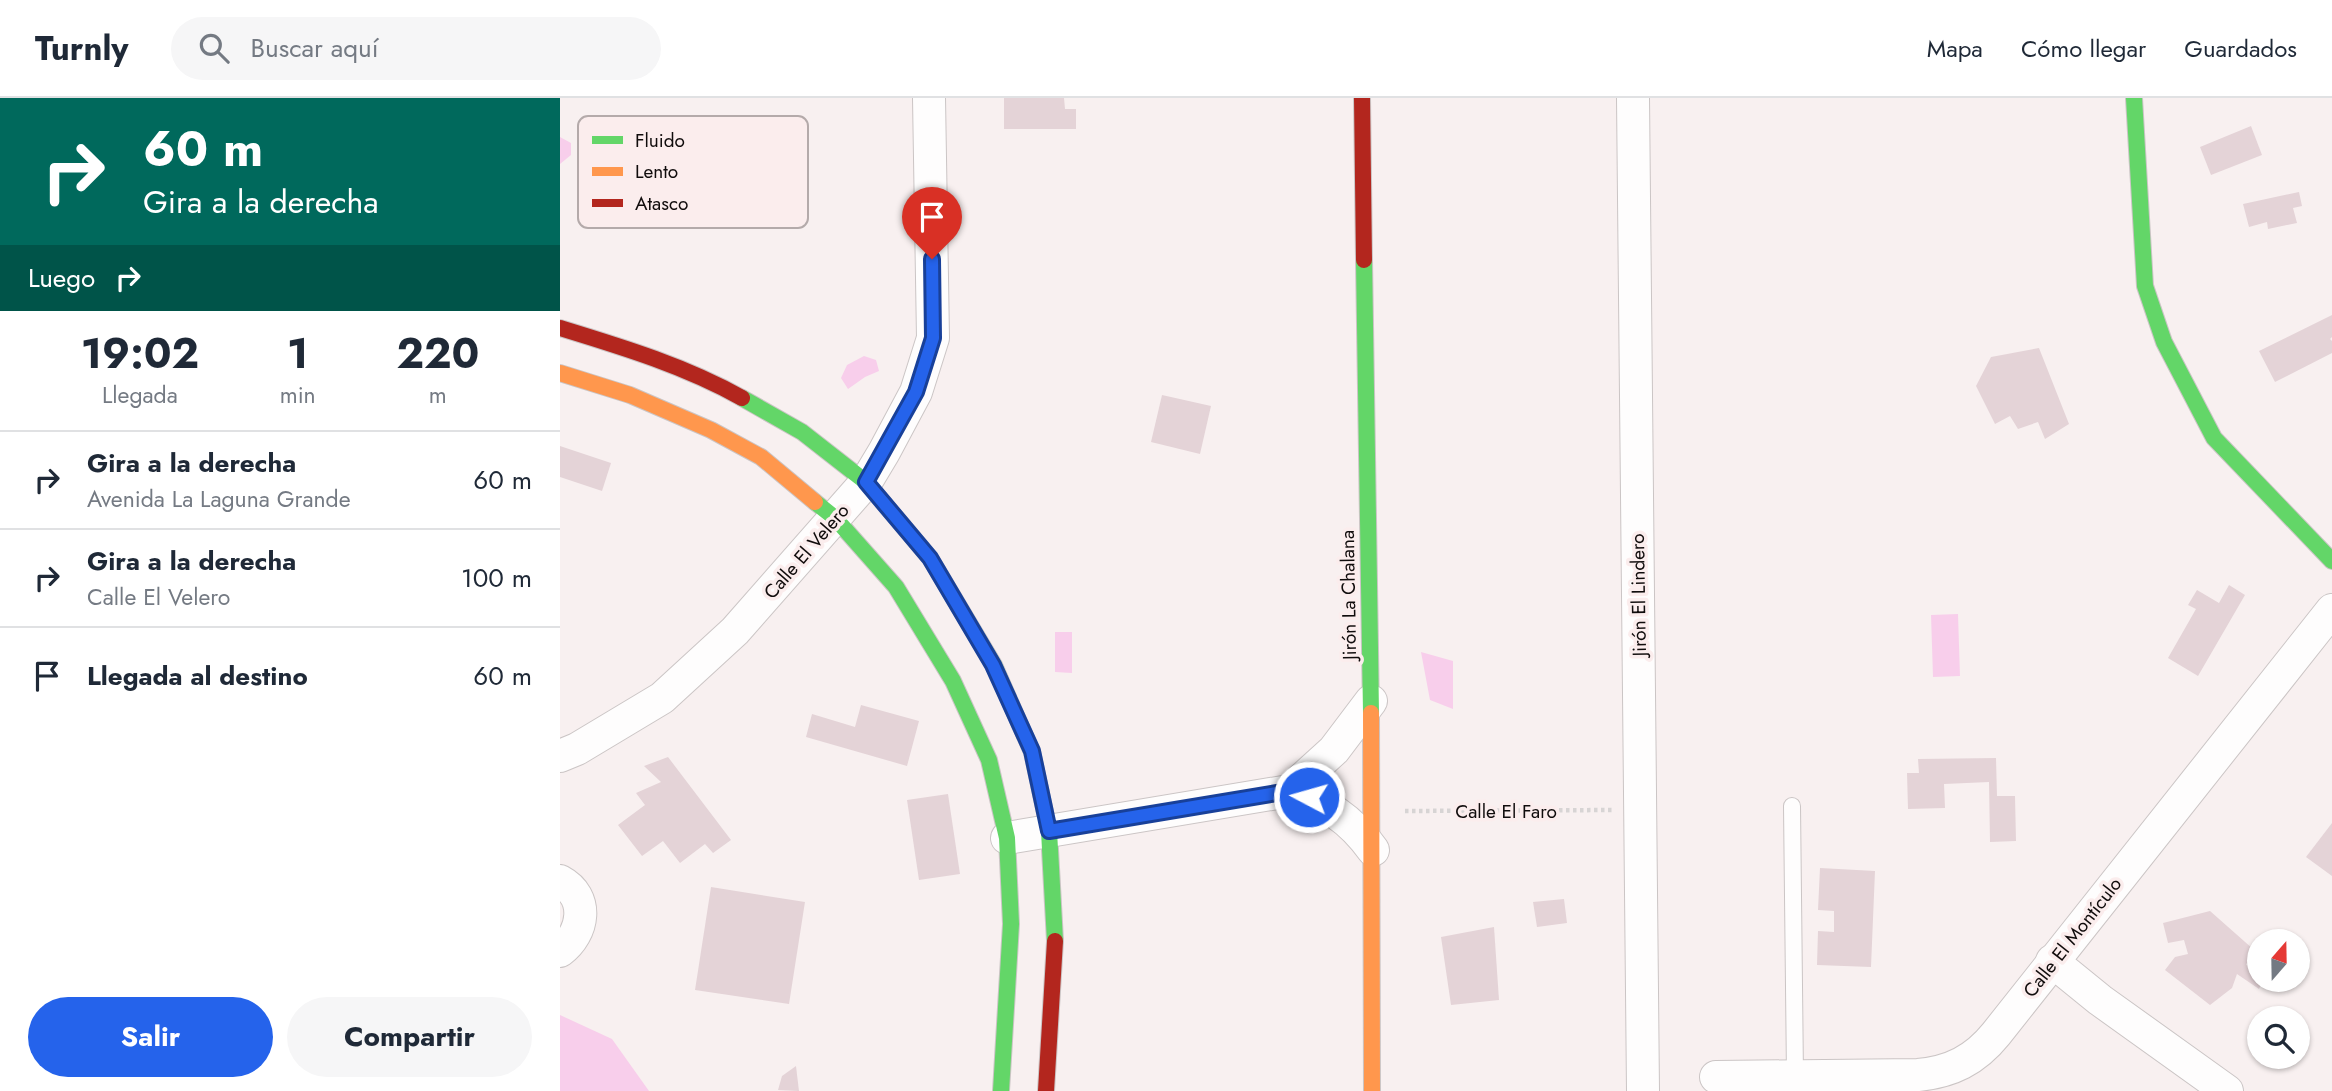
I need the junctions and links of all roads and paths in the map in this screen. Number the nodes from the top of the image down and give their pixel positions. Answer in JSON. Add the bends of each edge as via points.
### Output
{"nodes":[{"id":1,"x":1362,"y":98,"type":"edge"},
{"id":2,"x":1633,"y":98,"type":"edge"},
{"id":3,"x":2134,"y":98,"type":"edge"},
{"id":4,"x":928,"y":99,"type":"edge"},
{"id":5,"x":560,"y":328,"type":"edge"},
{"id":6,"x":560,"y":373,"type":"edge"},
{"id":7,"x":866,"y":482,"type":"junction"},
{"id":8,"x":835,"y":518,"type":"junction"},
{"id":9,"x":2332,"y":561,"type":"edge"},
{"id":10,"x":2332,"y":610,"type":"edge"},
{"id":11,"x":1371,"y":701,"type":"junction"},
{"id":12,"x":560,"y":756,"type":"edge"},
{"id":13,"x":1289,"y":791,"type":"junction"},
{"id":14,"x":1792,"y":806,"type":"dead end"},
{"id":15,"x":1640,"y":810,"type":"junction"},
{"id":16,"x":1372,"y":811,"type":"junction"},
{"id":17,"x":1049,"y":831,"type":"junction"},
{"id":18,"x":1007,"y":838,"type":"junction"},
{"id":19,"x":1373,"y":850,"type":"junction"},
{"id":20,"x":560,"y":881,"type":"edge"},
{"id":21,"x":560,"y":951,"type":"edge"},
{"id":22,"x":2052,"y":961,"type":"junction"},
{"id":23,"x":1795,"y":1076,"type":"junction"},
{"id":24,"x":1716,"y":1077,"type":"dead end"},
{"id":25,"x":1001,"y":1091,"type":"edge"},
{"id":26,"x":1046,"y":1091,"type":"edge"},
{"id":27,"x":1372,"y":1091,"type":"edge"},
{"id":28,"x":1643,"y":1091,"type":"edge"},
{"id":29,"x":2227,"y":1091,"type":"edge"}],
"edges":[{"from":1,"to":11,"type":"street","name":"Jirón La Chalana"},
{"from":2,"to":15,"type":"street","name":"Jirón El Lindero"},
{"from":3,"to":9,"type":"street","via":[[2145,286],[2164,342],[2214,438]]},
{"from":4,"to":7,"type":"street","name":"Calle El Velero","via":[[933,338],[916,392]]},
{"from":5,"to":7,"type":"street","via":[[644,354],[723,387],[802,432]]},
{"from":6,"to":8,"type":"street","via":[[630,395],[724,437],[761,457]]},
{"from":7,"to":8,"type":"street","name":"Calle El Velero"},
{"from":7,"to":17,"type":"street","via":[[930,558],[993,665],[1032,751]]},
{"from":8,"to":12,"type":"street","name":"Calle El Velero","via":[[736,631],[662,698]]},
{"from":8,"to":18,"type":"street","via":[[896,587],[953,681],[989,760]]},
{"from":10,"to":22,"type":"street","name":"Calle El Montículo"},
{"from":11,"to":13,"type":"street","via":[[1334,750]]},
{"from":11,"to":16,"type":"street","name":"Jirón La Chalana"},
{"from":13,"to":17,"type":"street"},
{"from":13,"to":19,"type":"street","via":[[1328,806],[1361,833]]},
{"from":14,"to":23,"type":"lane"},
{"from":15,"to":16,"type":"path","name":"Calle El Faro"},
{"from":15,"to":28,"type":"street","name":"Jirón El Lindero"},
{"from":16,"to":19,"type":"street","name":"Jirón La Chalana"},
{"from":17,"to":18,"type":"street"},
{"from":17,"to":26,"type":"street","via":[[1056,928]]},
{"from":18,"to":25,"type":"street","via":[[1010,924]]},
{"from":19,"to":27,"type":"street","name":"Jirón La Chalana"},
{"from":20,"to":21,"type":"street","via":[[575,894],[581,919],[571,943]]},
{"from":22,"to":23,"type":"street","name":"Calle El Montículo","via":[[1986,1047],[1959,1066],[1918,1075]]},
{"from":22,"to":29,"type":"street"},
{"from":23,"to":24,"type":"street","name":"Calle El Montículo"}]}
